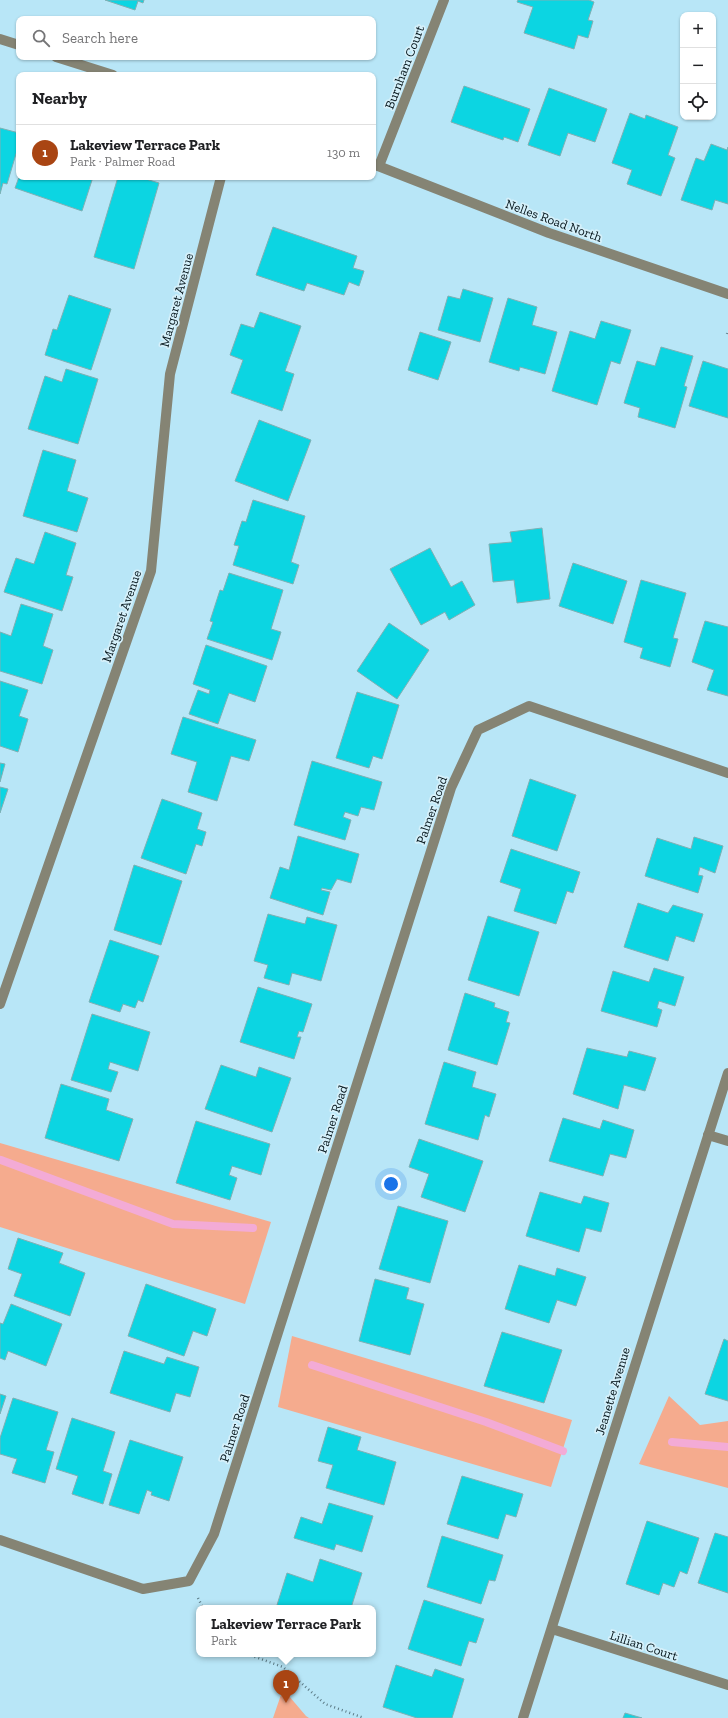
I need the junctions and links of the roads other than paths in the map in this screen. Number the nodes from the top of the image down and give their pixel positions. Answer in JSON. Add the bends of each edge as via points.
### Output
{"nodes":[{"id":1,"x":444,"y":0,"type":"edge"},
{"id":2,"x":0,"y":39,"type":"edge"},
{"id":3,"x":16,"y":44,"type":"edge"},
{"id":4,"x":66,"y":60,"type":"edge"},
{"id":5,"x":104,"y":72,"type":"edge"},
{"id":6,"x":376,"y":165,"type":"edge"},
{"id":7,"x":220,"y":180,"type":"edge"},
{"id":8,"x":728,"y":294,"type":"edge"},
{"id":9,"x":728,"y":773,"type":"edge"},
{"id":10,"x":0,"y":1004,"type":"edge"},
{"id":11,"x":728,"y":1073,"type":"edge"},
{"id":12,"x":708,"y":1135,"type":"junction"},
{"id":13,"x":728,"y":1141,"type":"edge"},
{"id":14,"x":0,"y":1540,"type":"edge"},
{"id":15,"x":552,"y":1629,"type":"junction"},
{"id":16,"x":728,"y":1685,"type":"edge"},
{"id":17,"x":523,"y":1718,"type":"edge"}],
"edges":[{"from":1,"to":6,"type":"street","name":"Burnham Court"},
{"from":2,"to":3,"type":"street"},
{"from":4,"to":5,"type":"street"},
{"from":6,"to":8,"type":"street","name":"Nelles Road North","via":[[549,234]]},
{"from":7,"to":10,"type":"street","name":"Margaret Avenue","via":[[170,374],[151,571]]},
{"from":9,"to":14,"type":"street","name":"Palmer Road","via":[[529,706],[478,730],[451,788],[214,1534],[189,1581],[143,1589]]},
{"from":11,"to":12,"type":"street","name":"Jeanette Avenue"},
{"from":12,"to":13,"type":"street"},
{"from":12,"to":15,"type":"street","name":"Jeanette Avenue"},
{"from":15,"to":16,"type":"street","name":"Lillian Court"},
{"from":15,"to":17,"type":"street","name":"Jeanette Avenue"}]}
